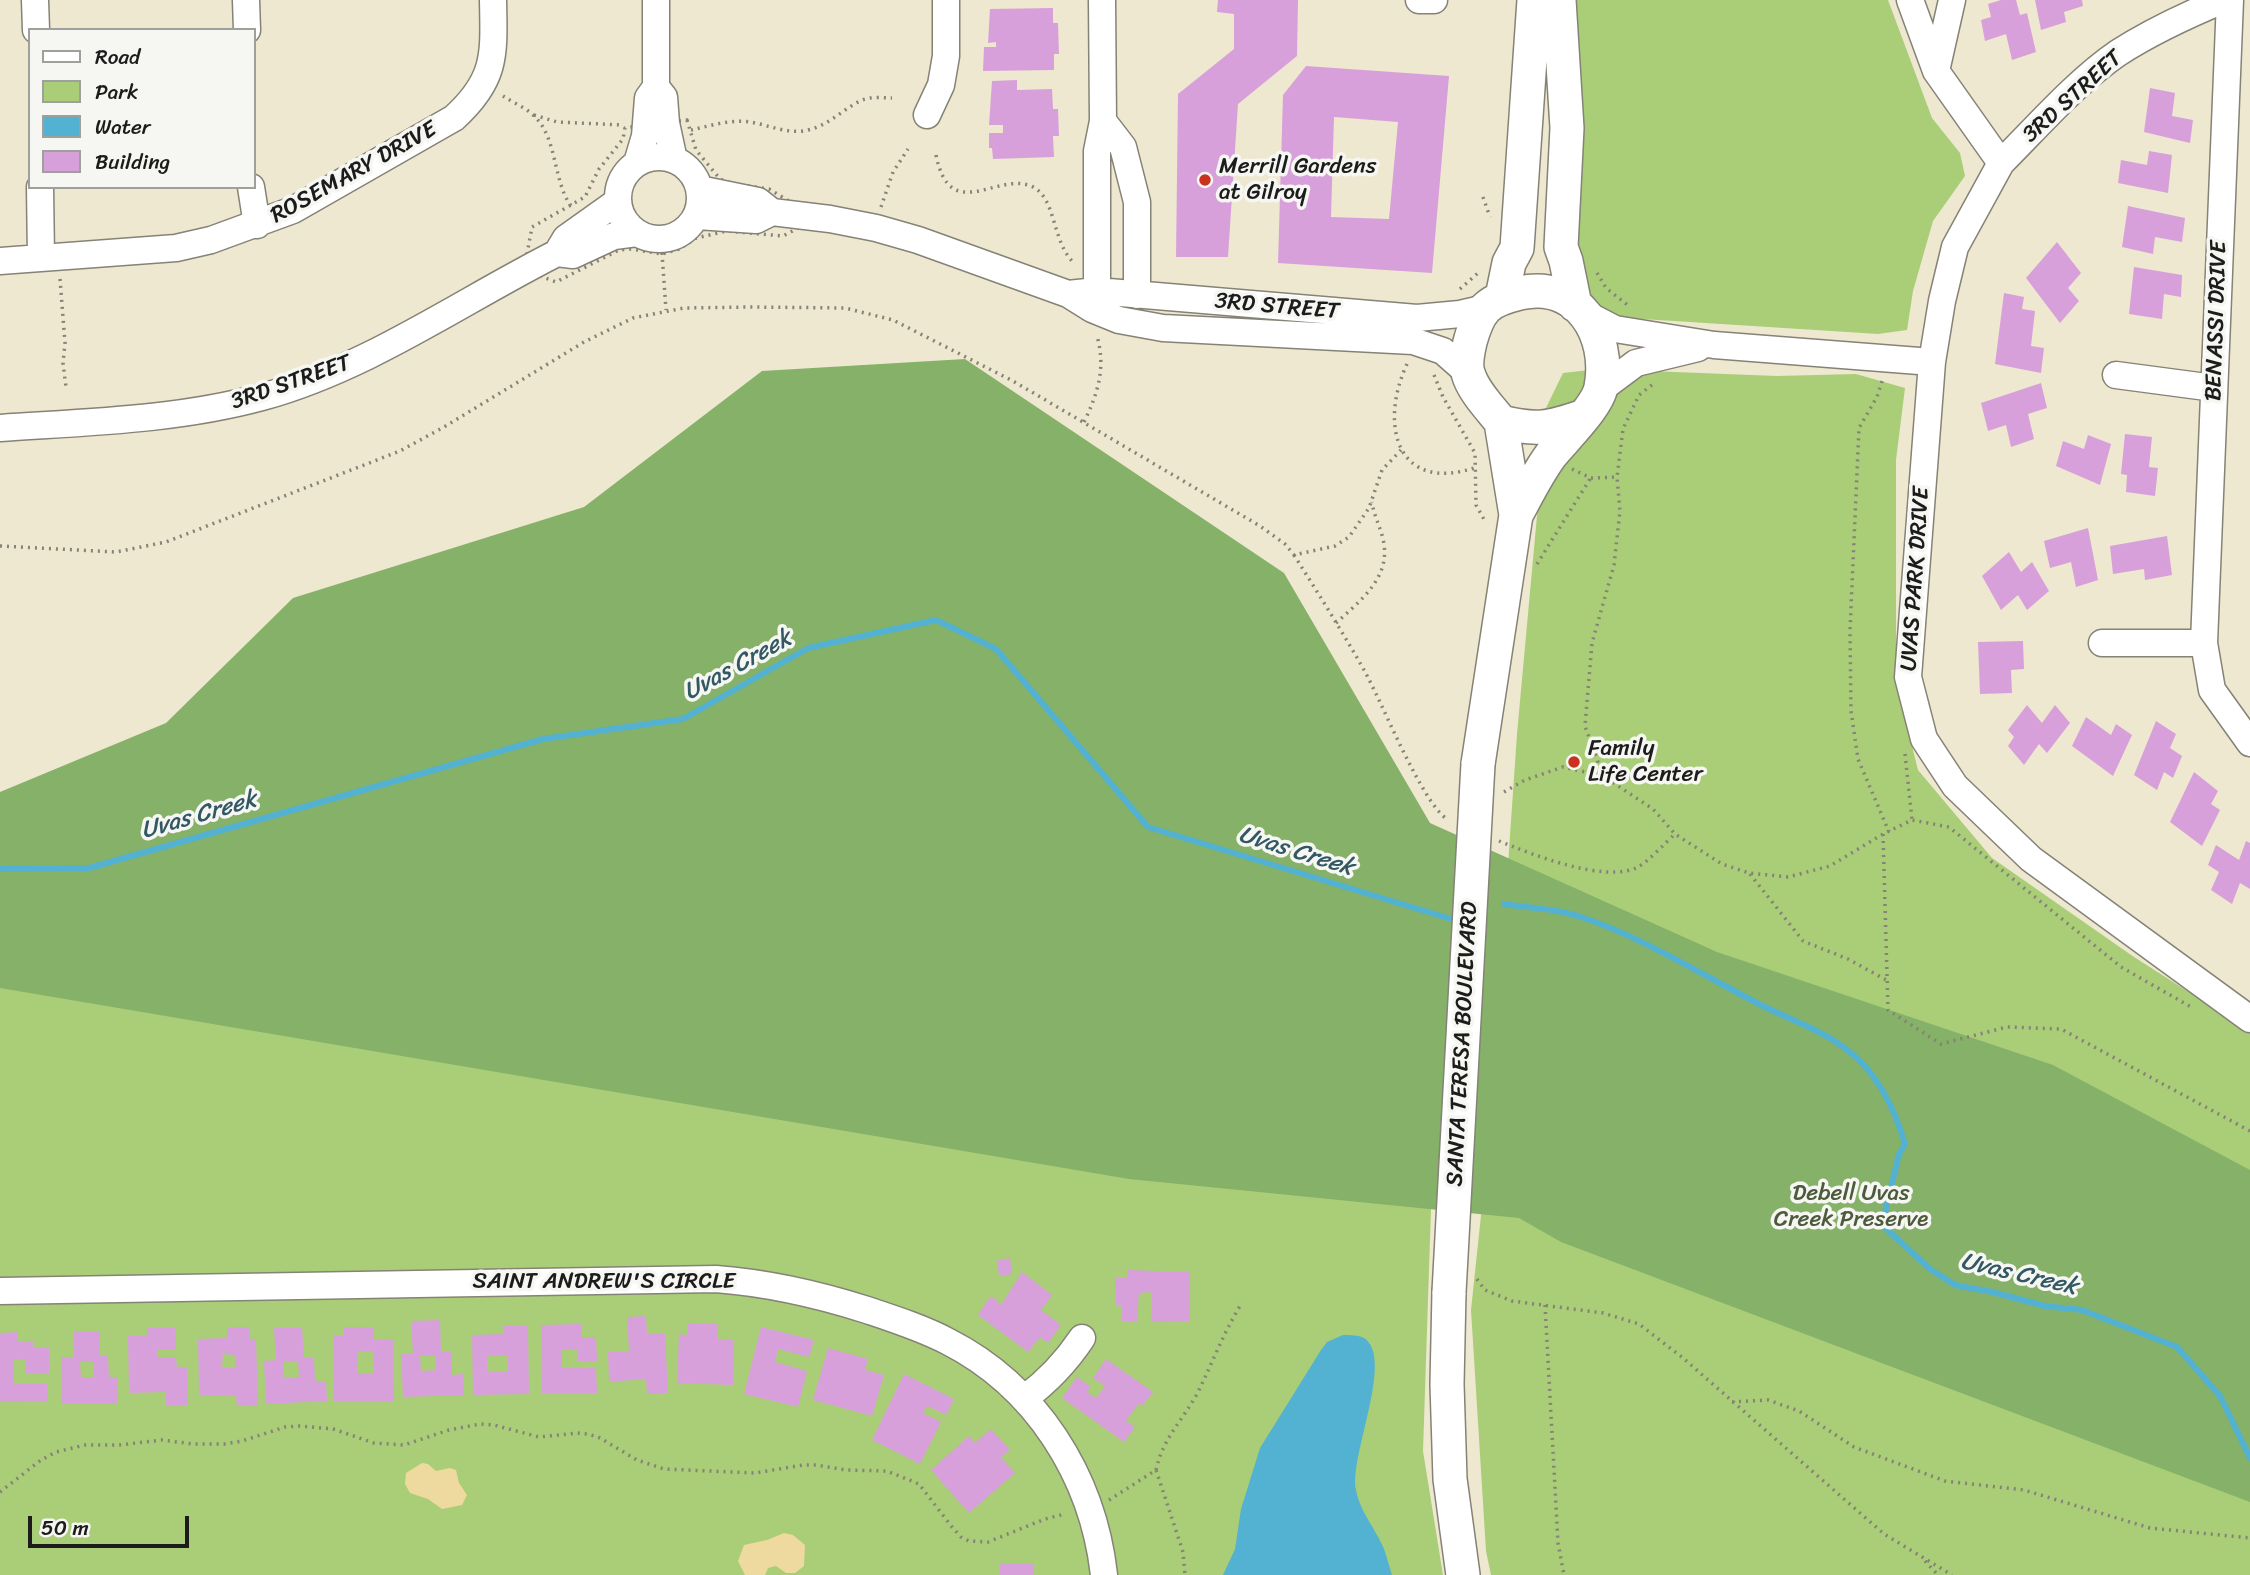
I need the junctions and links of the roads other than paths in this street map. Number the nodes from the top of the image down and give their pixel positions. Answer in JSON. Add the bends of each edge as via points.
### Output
{"nodes":[{"id":1,"x":35,"y":0,"type":"edge"},
{"id":2,"x":246,"y":0,"type":"edge"},
{"id":3,"x":493,"y":0,"type":"edge"},
{"id":4,"x":656,"y":0,"type":"edge"},
{"id":5,"x":946,"y":0,"type":"edge"},
{"id":6,"x":1102,"y":0,"type":"edge"},
{"id":7,"x":1419,"y":0,"type":"edge"},
{"id":8,"x":1434,"y":0,"type":"edge"},
{"id":9,"x":1535,"y":0,"type":"edge"},
{"id":10,"x":1559,"y":0,"type":"edge"},
{"id":11,"x":1910,"y":0,"type":"edge"},
{"id":12,"x":1952,"y":0,"type":"edge"},
{"id":13,"x":2224,"y":0,"type":"edge"},
{"id":14,"x":2230,"y":0,"type":"edge"},
{"id":15,"x":36,"y":28,"type":"edge"},
{"id":16,"x":247,"y":28,"type":"edge"},
{"id":17,"x":1937,"y":71,"type":"junction"},
{"id":18,"x":656,"y":87,"type":"junction"},
{"id":19,"x":928,"y":115,"type":"dead end"},
{"id":20,"x":1103,"y":121,"type":"junction"},
{"id":21,"x":674,"y":160,"type":"junction"},
{"id":22,"x":637,"y":163,"type":"junction"},
{"id":23,"x":2001,"y":163,"type":"junction"},
{"id":24,"x":40,"y":189,"type":"edge"},
{"id":25,"x":251,"y":189,"type":"edge"},
{"id":26,"x":699,"y":189,"type":"junction"},
{"id":27,"x":618,"y":201,"type":"junction"},
{"id":28,"x":1137,"y":202,"type":"junction"},
{"id":29,"x":1096,"y":207,"type":"junction"},
{"id":30,"x":775,"y":212,"type":"junction"},
{"id":31,"x":696,"y":216,"type":"junction"},
{"id":32,"x":257,"y":225,"type":"junction"},
{"id":33,"x":653,"y":242,"type":"junction"},
{"id":34,"x":557,"y":253,"type":"junction"},
{"id":35,"x":0,"y":261,"type":"edge"},
{"id":36,"x":51,"y":266,"type":"junction"},
{"id":37,"x":1097,"y":291,"type":"junction"},
{"id":38,"x":1068,"y":294,"type":"junction"},
{"id":39,"x":1136,"y":295,"type":"junction"},
{"id":40,"x":1494,"y":303,"type":"junction"},
{"id":41,"x":1581,"y":310,"type":"junction"},
{"id":42,"x":1714,"y":345,"type":"junction"},
{"id":43,"x":1932,"y":362,"type":"junction"},
{"id":44,"x":1468,"y":373,"type":"junction"},
{"id":45,"x":2116,"y":375,"type":"dead end"},
{"id":46,"x":2214,"y":388,"type":"junction"},
{"id":47,"x":1593,"y":403,"type":"junction"},
{"id":48,"x":1501,"y":422,"type":"junction"},
{"id":49,"x":0,"y":428,"type":"edge"},
{"id":50,"x":1516,"y":515,"type":"junction"},
{"id":51,"x":2102,"y":643,"type":"dead end"},
{"id":52,"x":2204,"y":643,"type":"junction"},
{"id":53,"x":2250,"y":743,"type":"edge"},
{"id":54,"x":2250,"y":1019,"type":"edge"},
{"id":55,"x":0,"y":1291,"type":"edge"},
{"id":56,"x":1082,"y":1338,"type":"dead end"},
{"id":57,"x":1025,"y":1398,"type":"junction"},
{"id":58,"x":1104,"y":1575,"type":"edge"},
{"id":59,"x":1463,"y":1575,"type":"edge"}],
"edges":[{"from":1,"to":15,"type":"street"},
{"from":2,"to":16,"type":"street"},
{"from":3,"to":32,"type":"street","name":"ROSEMARY DRIVE","via":[[493,56],[471,102],[454,118]]},
{"from":4,"to":18,"type":"street"},
{"from":5,"to":19,"type":"street","via":[[946,56],[941,85]]},
{"from":6,"to":20,"type":"street"},
{"from":7,"to":8,"type":"street"},
{"from":9,"to":40,"type":"main road","via":[[1517,248]]},
{"from":10,"to":41,"type":"main road","via":[[1567,128],[1561,247]]},
{"from":11,"to":17,"type":"street"},
{"from":12,"to":17,"type":"street"},
{"from":13,"to":23,"type":"street","name":"3RD STREET","via":[[2169,23],[2116,54]]},
{"from":14,"to":46,"type":"street","name":"BENASSI DRIVE"},
{"from":17,"to":23,"type":"street"},
{"from":18,"to":21,"type":"street","via":[[664,97]]},
{"from":18,"to":22,"type":"street","via":[[648,98]]},
{"from":20,"to":28,"type":"street","via":[[1123,147]]},
{"from":20,"to":29,"type":"street","via":[[1097,151]]},
{"from":21,"to":22,"type":"street","via":[[662,157]]},
{"from":21,"to":26,"type":"street","via":[[695,177]]},
{"from":22,"to":27,"type":"street","via":[[625,175]]},
{"from":23,"to":43,"type":"street","name":"3RD STREET","via":[[1955,247]]},
{"from":24,"to":36,"type":"street"},
{"from":25,"to":32,"type":"street"},
{"from":26,"to":30,"type":"street","name":"3RD STREET","via":[[758,201]]},
{"from":26,"to":31,"type":"street"},
{"from":27,"to":33,"type":"street","via":[[630,228]]},
{"from":27,"to":34,"type":"street","name":"3RD STREET","via":[[566,238]]},
{"from":28,"to":29,"type":"street"},
{"from":28,"to":39,"type":"street"},
{"from":29,"to":37,"type":"street"},
{"from":30,"to":31,"type":"street","name":"3RD STREET","via":[[756,220]]},
{"from":30,"to":38,"type":"street","name":"3RD STREET","via":[[876,228]]},
{"from":31,"to":33,"type":"street","via":[[678,234]]},
{"from":32,"to":36,"type":"street","name":"ROSEMARY DRIVE","via":[[176,248]]},
{"from":33,"to":34,"type":"street","name":"3RD STREET","via":[[614,236],[573,254]]},
{"from":34,"to":49,"type":"street","name":"3RD STREET","via":[[357,361],[264,396],[178,414]]},
{"from":35,"to":36,"type":"street","name":"ROSEMARY DRIVE"},
{"from":37,"to":38,"type":"street","name":"3RD STREET"},
{"from":37,"to":39,"type":"street","name":"3RD STREET"},
{"from":38,"to":44,"type":"street","name":"3RD STREET","via":[[1119,320],[1163,328],[1413,341],[1443,351]]},
{"from":39,"to":40,"type":"street","name":"3RD STREET","via":[[1417,318],[1460,314]]},
{"from":40,"to":41,"type":"main road","via":[[1527,292],[1561,294]]},
{"from":40,"to":44,"type":"main road","via":[[1474,331]]},
{"from":41,"to":42,"type":"street","via":[[1615,329]]},
{"from":41,"to":47,"type":"main road","via":[[1597,333],[1603,354]]},
{"from":42,"to":43,"type":"street"},
{"from":42,"to":47,"type":"street","via":[[1636,363]]},
{"from":43,"to":54,"type":"street","name":"UVAS PARK DRIVE","via":[[1908,677],[1924,739],[1955,786],[2031,859]]},
{"from":44,"to":48,"type":"main road"},
{"from":45,"to":46,"type":"street"},
{"from":46,"to":52,"type":"street","name":"BENASSI DRIVE"},
{"from":47,"to":48,"type":"main road","via":[[1549,428]]},
{"from":47,"to":50,"type":"main road","name":"SANTA TERESA BOULEVARD","via":[[1550,456]]},
{"from":48,"to":50,"type":"main road","name":"SANTA TERESA BOULEVARD"},
{"from":50,"to":59,"type":"main road","name":"SANTA TERESA BOULEVARD","bridge":true,"via":[[1478,764],[1461,1281],[1447,1384],[1450,1479]]},
{"from":51,"to":52,"type":"street"},
{"from":52,"to":53,"type":"street","name":"BENASSI DRIVE","via":[[2212,690]]},
{"from":55,"to":57,"type":"street","name":"SAINT ANDREW'S CIRCLE","via":[[675,1279],[750,1282],[823,1296],[947,1341]]},
{"from":56,"to":57,"type":"street","via":[[1056,1372]]},
{"from":57,"to":58,"type":"street","name":"SAINT ANDREW'S CIRCLE","via":[[1065,1452],[1079,1481]]}]}
